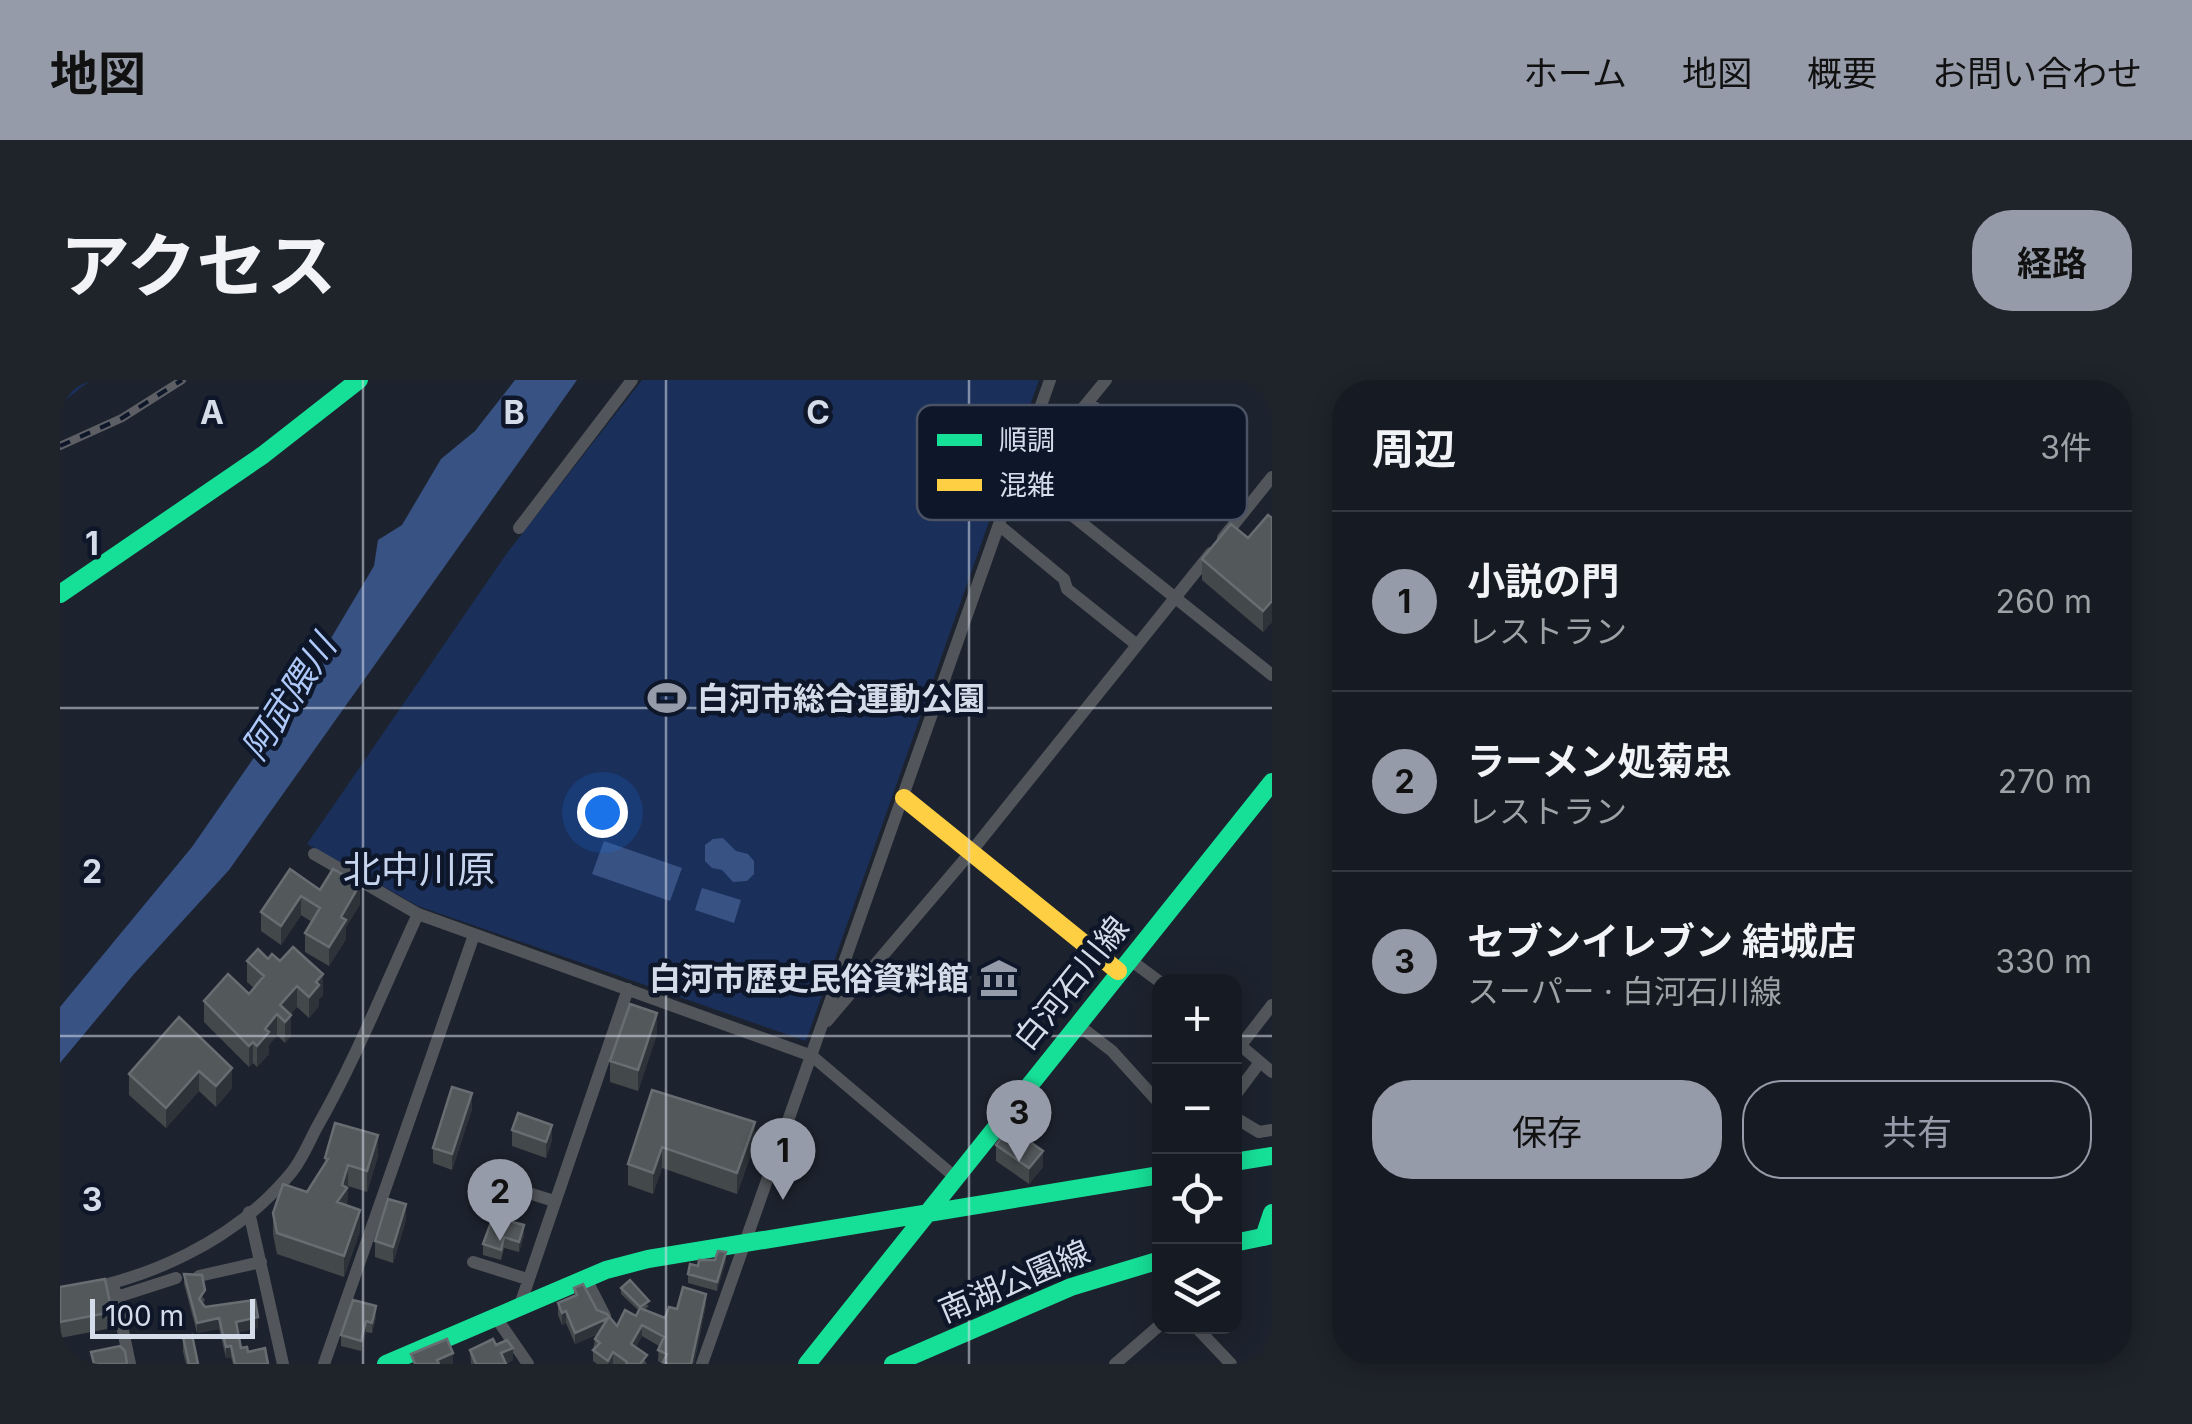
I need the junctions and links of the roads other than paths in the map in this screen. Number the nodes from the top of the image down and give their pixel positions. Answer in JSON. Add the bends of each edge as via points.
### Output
{"nodes":[{"id":1,"x":359,"y":380,"type":"edge"},
{"id":2,"x":632,"y":380,"type":"edge"},
{"id":3,"x":1050,"y":380,"type":"edge"},
{"id":4,"x":1106,"y":380,"type":"edge"},
{"id":5,"x":1088,"y":402,"type":"junction"},
{"id":6,"x":1041,"y":405,"type":"edge"},
{"id":7,"x":1086,"y":405,"type":"edge"},
{"id":8,"x":1092,"y":405,"type":"edge"},
{"id":9,"x":1272,"y":477,"type":"edge"},
{"id":10,"x":1247,"y":508,"type":"edge"},
{"id":11,"x":1002,"y":520,"type":"edge"},
{"id":12,"x":1077,"y":520,"type":"edge"},
{"id":13,"x":1237,"y":520,"type":"edge"},
{"id":14,"x":1000,"y":526,"type":"junction"},
{"id":15,"x":519,"y":528,"type":"dead end"},
{"id":16,"x":60,"y":594,"type":"edge"},
{"id":17,"x":1174,"y":598,"type":"junction"},
{"id":18,"x":1136,"y":645,"type":"junction"},
{"id":19,"x":1272,"y":676,"type":"edge"},
{"id":20,"x":1272,"y":782,"type":"edge"},
{"id":21,"x":904,"y":798,"type":"junction"},
{"id":22,"x":970,"y":852,"type":"junction"},
{"id":23,"x":314,"y":854,"type":"dead end"},
{"id":24,"x":418,"y":914,"type":"junction"},
{"id":25,"x":474,"y":936,"type":"junction"},
{"id":26,"x":1124,"y":965,"type":"junction"},
{"id":27,"x":1152,"y":978,"type":"edge"},
{"id":28,"x":628,"y":989,"type":"junction"},
{"id":29,"x":1272,"y":1005,"type":"edge"},
{"id":30,"x":1077,"y":1024,"type":"junction"},
{"id":31,"x":822,"y":1028,"type":"junction"},
{"id":32,"x":1242,"y":1040,"type":"edge"},
{"id":33,"x":1242,"y":1049,"type":"edge"},
{"id":34,"x":812,"y":1056,"type":"junction"},
{"id":35,"x":1260,"y":1062,"type":"junction"},
{"id":36,"x":1272,"y":1072,"type":"edge"},
{"id":37,"x":1242,"y":1086,"type":"edge"},
{"id":38,"x":1152,"y":1094,"type":"edge"},
{"id":39,"x":1242,"y":1122,"type":"edge"},
{"id":40,"x":1272,"y":1130,"type":"edge"},
{"id":41,"x":1272,"y":1156,"type":"edge"},
{"id":42,"x":1242,"y":1161,"type":"edge"},
{"id":43,"x":956,"y":1176,"type":"junction"},
{"id":44,"x":1152,"y":1176,"type":"edge"},
{"id":45,"x":500,"y":1184,"type":"dead end"},
{"id":46,"x":554,"y":1201,"type":"junction"},
{"id":47,"x":249,"y":1212,"type":"junction"},
{"id":48,"x":1272,"y":1213,"type":"edge"},
{"id":49,"x":924,"y":1214,"type":"junction"},
{"id":50,"x":1268,"y":1236,"type":"edge"},
{"id":51,"x":747,"y":1241,"type":"junction"},
{"id":52,"x":1242,"y":1241,"type":"edge"},
{"id":53,"x":261,"y":1262,"type":"junction"},
{"id":54,"x":474,"y":1262,"type":"dead end"},
{"id":55,"x":1152,"y":1262,"type":"edge"},
{"id":56,"x":199,"y":1276,"type":"edge"},
{"id":57,"x":176,"y":1278,"type":"dead end"},
{"id":58,"x":527,"y":1279,"type":"junction"},
{"id":59,"x":586,"y":1279,"type":"junction"},
{"id":60,"x":115,"y":1290,"type":"junction"},
{"id":61,"x":60,"y":1294,"type":"edge"},
{"id":62,"x":270,"y":1298,"type":"junction"},
{"id":63,"x":255,"y":1301,"type":"edge"},
{"id":64,"x":520,"y":1305,"type":"junction"},
{"id":65,"x":494,"y":1316,"type":"junction"},
{"id":66,"x":605,"y":1316,"type":"edge"},
{"id":67,"x":1152,"y":1332,"type":"edge"},
{"id":68,"x":1202,"y":1334,"type":"edge"},
{"id":69,"x":130,"y":1364,"type":"edge"},
{"id":70,"x":284,"y":1364,"type":"edge"},
{"id":71,"x":324,"y":1364,"type":"edge"},
{"id":72,"x":386,"y":1364,"type":"edge"},
{"id":73,"x":528,"y":1364,"type":"edge"},
{"id":74,"x":702,"y":1364,"type":"edge"},
{"id":75,"x":807,"y":1364,"type":"edge"},
{"id":76,"x":893,"y":1364,"type":"edge"},
{"id":77,"x":1115,"y":1364,"type":"edge"},
{"id":78,"x":1230,"y":1364,"type":"edge"}],
"edges":[{"from":1,"to":16,"type":"street","via":[[264,455]]},
{"from":2,"to":15,"type":"street"},
{"from":3,"to":6,"type":"street"},
{"from":4,"to":5,"type":"street"},
{"from":5,"to":7,"type":"street"},
{"from":5,"to":8,"type":"street"},
{"from":9,"to":10,"type":"street"},
{"from":11,"to":14,"type":"street"},
{"from":12,"to":17,"type":"street"},
{"from":13,"to":17,"type":"street"},
{"from":14,"to":18,"type":"street"},
{"from":14,"to":21,"type":"street"},
{"from":17,"to":18,"type":"street"},
{"from":17,"to":19,"type":"street"},
{"from":18,"to":22,"type":"street"},
{"from":20,"to":26,"type":"street","name":"白河石川線"},
{"from":21,"to":22,"type":"street"},
{"from":21,"to":31,"type":"street"},
{"from":22,"to":26,"type":"street"},
{"from":22,"to":31,"type":"street"},
{"from":23,"to":24,"type":"street"},
{"from":24,"to":25,"type":"street"},
{"from":24,"to":47,"type":"street","via":[[334,1099],[292,1172]]},
{"from":25,"to":28,"type":"street"},
{"from":25,"to":71,"type":"street"},
{"from":26,"to":27,"type":"street"},
{"from":26,"to":30,"type":"street","name":"白河石川線"},
{"from":28,"to":34,"type":"street"},
{"from":28,"to":46,"type":"street"},
{"from":29,"to":32,"type":"street"},
{"from":30,"to":38,"type":"street"},
{"from":30,"to":43,"type":"street","name":"白河石川線"},
{"from":31,"to":34,"type":"street"},
{"from":33,"to":35,"type":"street"},
{"from":34,"to":43,"type":"street"},
{"from":34,"to":51,"type":"street"},
{"from":35,"to":36,"type":"street"},
{"from":35,"to":37,"type":"street"},
{"from":39,"to":40,"type":"street","via":[[1266,1134]]},
{"from":41,"to":42,"type":"street"},
{"from":43,"to":49,"type":"street","name":"白河石川線"},
{"from":44,"to":49,"type":"street"},
{"from":45,"to":46,"type":"street"},
{"from":46,"to":58,"type":"street"},
{"from":47,"to":53,"type":"street"},
{"from":47,"to":60,"type":"street","via":[[222,1235]]},
{"from":48,"to":50,"type":"street"},
{"from":49,"to":51,"type":"street"},
{"from":49,"to":75,"type":"street","name":"白河石川線"},
{"from":50,"to":52,"type":"street"},
{"from":51,"to":59,"type":"street"},
{"from":51,"to":74,"type":"street"},
{"from":53,"to":56,"type":"street"},
{"from":53,"to":62,"type":"street"},
{"from":54,"to":58,"type":"street"},
{"from":55,"to":76,"type":"street","name":"南湖公園線","via":[[1071,1286]]},
{"from":57,"to":60,"type":"street","via":[[156,1292]]},
{"from":58,"to":64,"type":"street"},
{"from":59,"to":64,"type":"street"},
{"from":59,"to":66,"type":"street"},
{"from":60,"to":61,"type":"street"},
{"from":60,"to":69,"type":"street"},
{"from":62,"to":63,"type":"street"},
{"from":62,"to":70,"type":"street"},
{"from":64,"to":65,"type":"street"},
{"from":65,"to":72,"type":"street"},
{"from":65,"to":73,"type":"street"},
{"from":67,"to":77,"type":"street"},
{"from":68,"to":78,"type":"street"}]}
